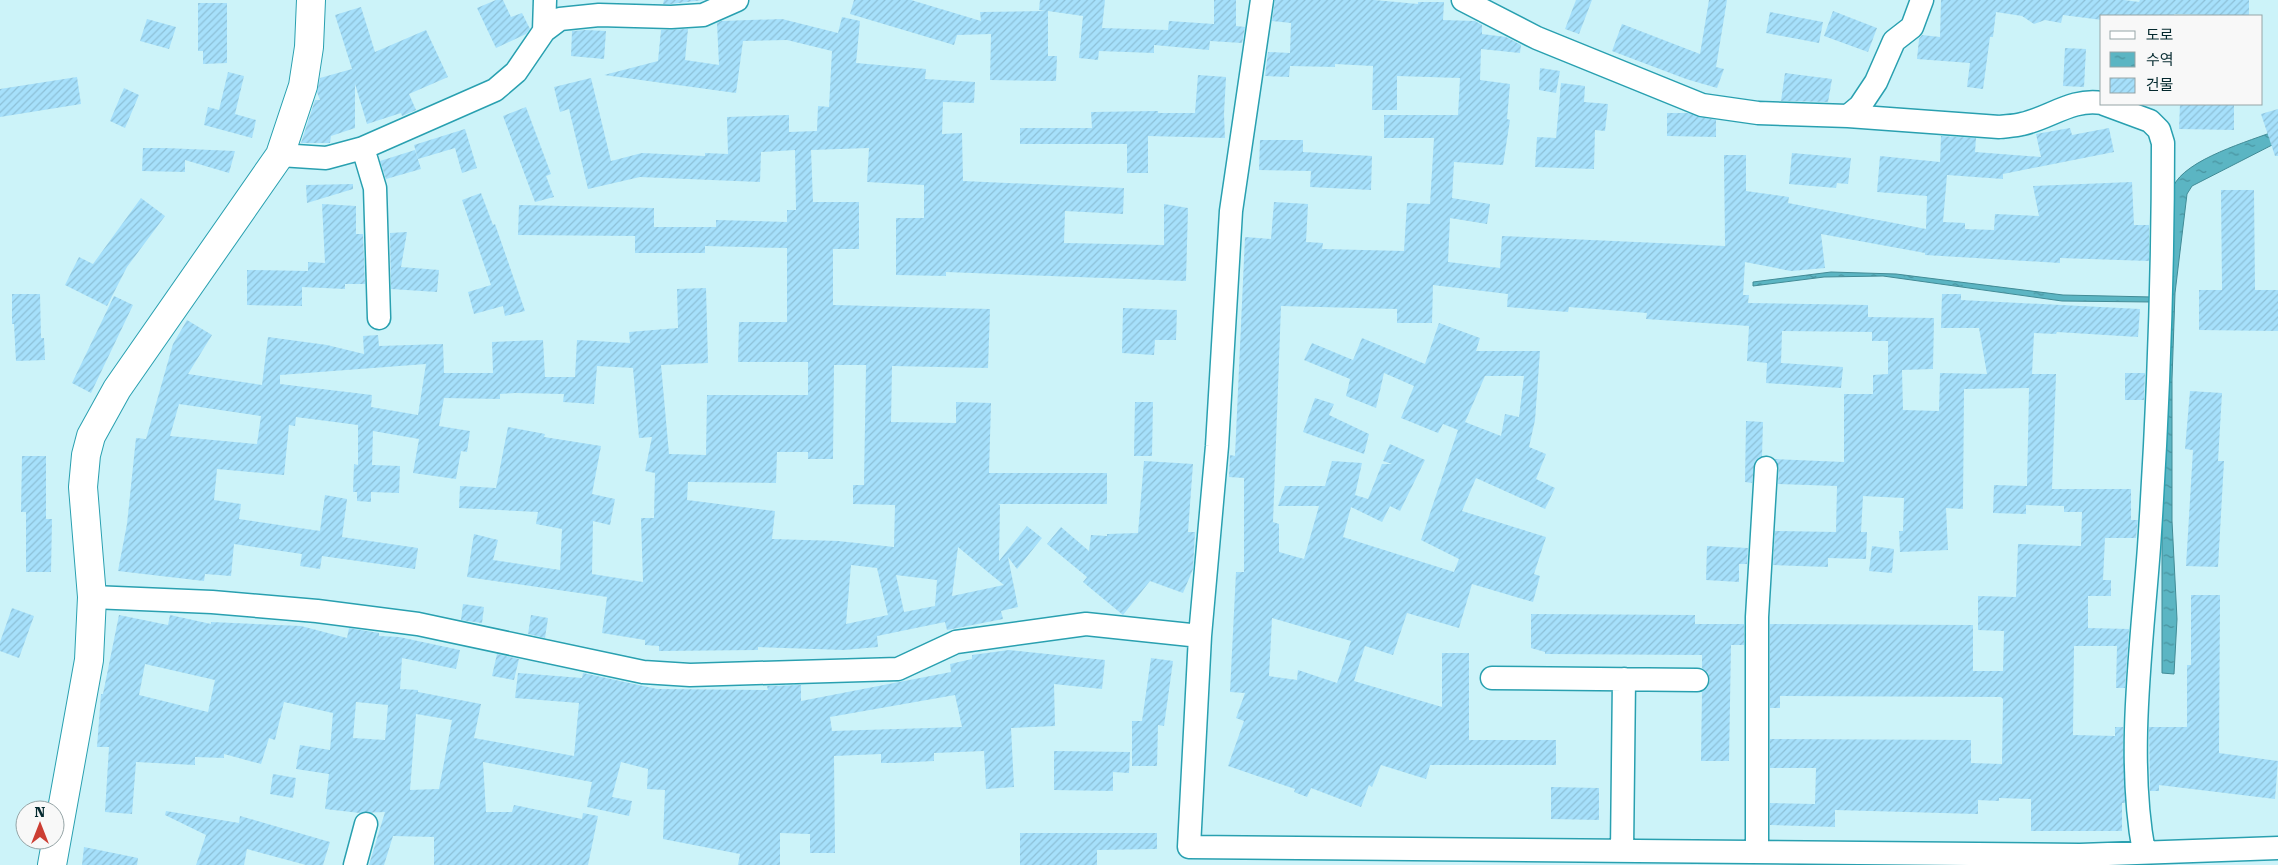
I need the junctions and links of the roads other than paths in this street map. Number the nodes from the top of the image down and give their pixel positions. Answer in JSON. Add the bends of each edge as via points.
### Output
{"nodes":[{"id":1,"x":311,"y":0,"type":"edge"},
{"id":2,"x":545,"y":0,"type":"edge"},
{"id":3,"x":737,"y":0,"type":"edge"},
{"id":4,"x":1262,"y":0,"type":"edge"},
{"id":5,"x":1463,"y":0,"type":"edge"},
{"id":6,"x":1922,"y":0,"type":"edge"},
{"id":7,"x":544,"y":31,"type":"junction"},
{"id":8,"x":2100,"y":104,"type":"edge"},
{"id":9,"x":2106,"y":105,"type":"edge"},
{"id":10,"x":1848,"y":116,"type":"junction"},
{"id":11,"x":363,"y":148,"type":"junction"},
{"id":12,"x":280,"y":155,"type":"junction"},
{"id":13,"x":379,"y":318,"type":"dead end"},
{"id":14,"x":1766,"y":468,"type":"dead end"},
{"id":15,"x":92,"y":597,"type":"junction"},
{"id":16,"x":1200,"y":636,"type":"junction"},
{"id":17,"x":1492,"y":678,"type":"dead end"},
{"id":18,"x":1624,"y":679,"type":"junction"},
{"id":19,"x":1697,"y":680,"type":"dead end"},
{"id":20,"x":366,"y":824,"type":"dead end"},
{"id":21,"x":2278,"y":848,"type":"edge"},
{"id":22,"x":1622,"y":852,"type":"junction"},
{"id":23,"x":1757,"y":852,"type":"junction"},
{"id":24,"x":2144,"y":852,"type":"junction"},
{"id":25,"x":1189,"y":856,"type":"edge"},
{"id":26,"x":1288,"y":856,"type":"edge"},
{"id":27,"x":2237,"y":856,"type":"edge"},
{"id":28,"x":1657,"y":858,"type":"edge"},
{"id":29,"x":1898,"y":859,"type":"edge"},
{"id":30,"x":2080,"y":860,"type":"edge"},
{"id":31,"x":52,"y":865,"type":"edge"},
{"id":32,"x":356,"y":865,"type":"edge"}],
"edges":[{"from":1,"to":12,"type":"main road","via":[[303,86]]},
{"from":2,"to":7,"type":"street"},
{"from":3,"to":7,"type":"street","via":[[703,14],[560,19]]},
{"from":4,"to":16,"type":"street","via":[[1231,211],[1217,446]]},
{"from":5,"to":10,"type":"street","via":[[1536,38],[1702,105],[1758,113]]},
{"from":6,"to":10,"type":"street","via":[[1912,27],[1894,41],[1876,82],[1860,106]]},
{"from":7,"to":11,"type":"street","via":[[516,72],[495,90]]},
{"from":8,"to":10,"type":"street","via":[[2085,102],[2023,124],[1998,127]]},
{"from":9,"to":24,"type":"street","via":[[2150,122],[2158,130],[2162,143],[2158,395],[2136,765],[2137,816]]},
{"from":11,"to":12,"type":"street","via":[[326,158]]},
{"from":11,"to":13,"type":"street","via":[[375,188]]},
{"from":12,"to":15,"type":"main road","via":[[117,389],[92,436],[83,487]]},
{"from":14,"to":23,"type":"street","via":[[1757,617]]},
{"from":15,"to":16,"type":"street","via":[[316,611],[400,622],[644,672],[690,675],[898,669],[956,642],[1086,624]]},
{"from":15,"to":31,"type":"main road","via":[[89,660]]},
{"from":16,"to":25,"type":"street"},
{"from":17,"to":18,"type":"street"},
{"from":18,"to":19,"type":"street"},
{"from":18,"to":22,"type":"street"},
{"from":20,"to":32,"type":"street"},
{"from":21,"to":27,"type":"street"},
{"from":22,"to":26,"type":"street"},
{"from":22,"to":28,"type":"street"},
{"from":23,"to":28,"type":"street"},
{"from":23,"to":29,"type":"street"},
{"from":24,"to":27,"type":"street"},
{"from":24,"to":30,"type":"street"},
{"from":25,"to":26,"type":"street"},
{"from":29,"to":30,"type":"street"}]}
